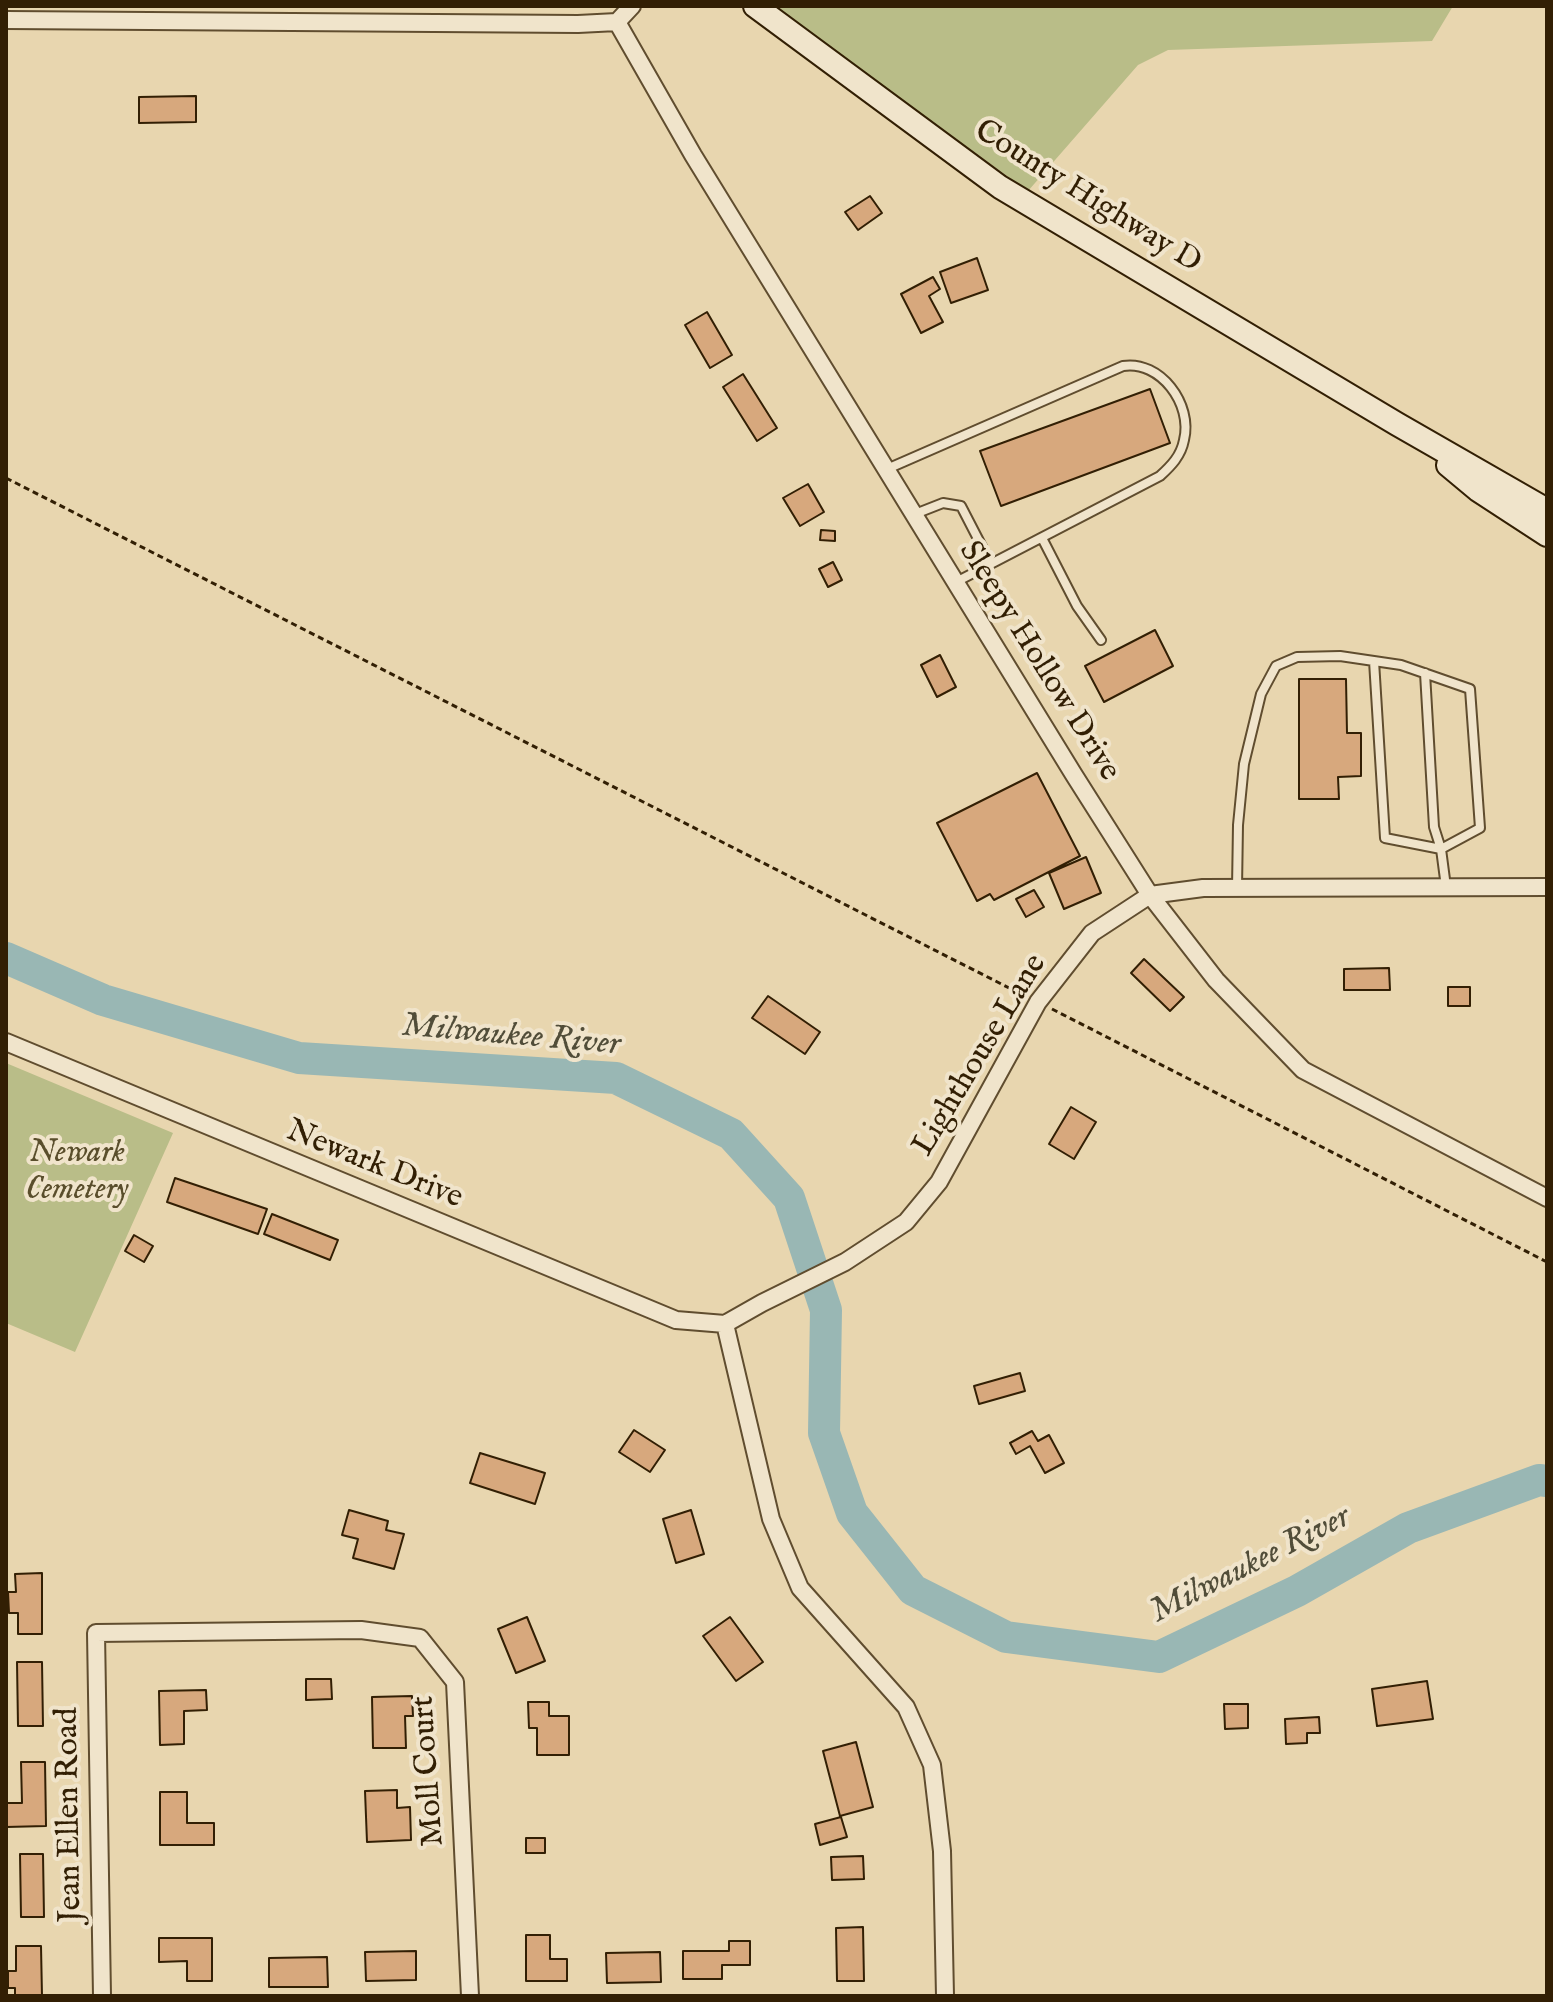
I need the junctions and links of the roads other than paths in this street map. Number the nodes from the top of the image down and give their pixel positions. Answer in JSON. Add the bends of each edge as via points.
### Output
{"nodes":[{"id":1,"x":632,"y":6,"type":"edge"},
{"id":2,"x":755,"y":6,"type":"edge"},
{"id":3,"x":6,"y":20,"type":"edge"},
{"id":4,"x":617,"y":22,"type":"junction"},
{"id":5,"x":1397,"y":424,"type":"junction"},
{"id":6,"x":887,"y":469,"type":"junction"},
{"id":7,"x":1547,"y":510,"type":"edge"},
{"id":8,"x":915,"y":514,"type":"junction"},
{"id":9,"x":1547,"y":535,"type":"edge"},
{"id":10,"x":1042,"y":538,"type":"junction"},
{"id":11,"x":991,"y":564,"type":"junction"},
{"id":12,"x":956,"y":582,"type":"junction"},
{"id":13,"x":1101,"y":640,"type":"dead end"},
{"id":14,"x":1374,"y":661,"type":"junction"},
{"id":15,"x":1425,"y":673,"type":"junction"},
{"id":16,"x":1441,"y":849,"type":"junction"},
{"id":17,"x":1547,"y":887,"type":"edge"},
{"id":18,"x":1446,"y":888,"type":"junction"},
{"id":19,"x":1237,"y":889,"type":"junction"},
{"id":20,"x":1150,"y":895,"type":"junction"},
{"id":21,"x":6,"y":1042,"type":"edge"},
{"id":22,"x":1547,"y":1198,"type":"edge"},
{"id":23,"x":725,"y":1324,"type":"junction"},
{"id":24,"x":96,"y":1633,"type":"joint"},
{"id":25,"x":102,"y":1996,"type":"edge"},
{"id":26,"x":470,"y":1996,"type":"edge"},
{"id":27,"x":945,"y":1996,"type":"edge"}],
"edges":[{"from":1,"to":4,"type":"street"},
{"from":2,"to":5,"type":"main road","name":"County Highway D","via":[[1000,187]]},
{"from":3,"to":4,"type":"street"},
{"from":4,"to":6,"type":"street","name":"Sleepy Hollow Drive"},
{"from":5,"to":7,"type":"main road","name":"County Highway D"},
{"from":5,"to":9,"type":"main road","name":"County Highway D","via":[[1478,490]]},
{"from":6,"to":8,"type":"street","name":"Sleepy Hollow Drive"},
{"from":6,"to":10,"type":"lane","via":[[1123,366],[1137,364],[1155,372],[1177,396],[1184,419],[1185,440],[1174,463],[1160,476]]},
{"from":8,"to":11,"type":"lane","via":[[943,503],[961,506]]},
{"from":8,"to":12,"type":"street","name":"Sleepy Hollow Drive"},
{"from":10,"to":11,"type":"lane"},
{"from":10,"to":13,"type":"lane"},
{"from":11,"to":12,"type":"lane"},
{"from":12,"to":20,"type":"street","name":"Sleepy Hollow Drive"},
{"from":14,"to":15,"type":"lane"},
{"from":14,"to":16,"type":"lane","via":[[1385,838]]},
{"from":14,"to":19,"type":"lane","via":[[1297,657],[1276,666],[1261,694],[1244,764]]},
{"from":15,"to":16,"type":"lane","via":[[1434,827]]},
{"from":15,"to":16,"type":"lane","via":[[1470,689],[1480,828]]},
{"from":16,"to":18,"type":"lane"},
{"from":17,"to":18,"type":"street","name":"Lighthouse Lane"},
{"from":18,"to":19,"type":"street","name":"Lighthouse Lane"},
{"from":19,"to":20,"type":"street","name":"Lighthouse Lane"},
{"from":20,"to":22,"type":"street","name":"Sleepy Hollow Drive","via":[[1216,980],[1303,1070]]},
{"from":20,"to":23,"type":"street","name":"Lighthouse Lane","via":[[1092,933],[1038,1002],[939,1182],[906,1222],[845,1262]]},
{"from":21,"to":23,"type":"street","name":"Newark Drive","via":[[676,1320]]},
{"from":23,"to":27,"type":"street","via":[[771,1519],[800,1588],[906,1707],[932,1765],[942,1851]]},
{"from":24,"to":25,"type":"street","name":"Jean Ellen Road"},
{"from":24,"to":26,"type":"street","name":"Moll Court","via":[[361,1630],[420,1638],[455,1682]]}]}
